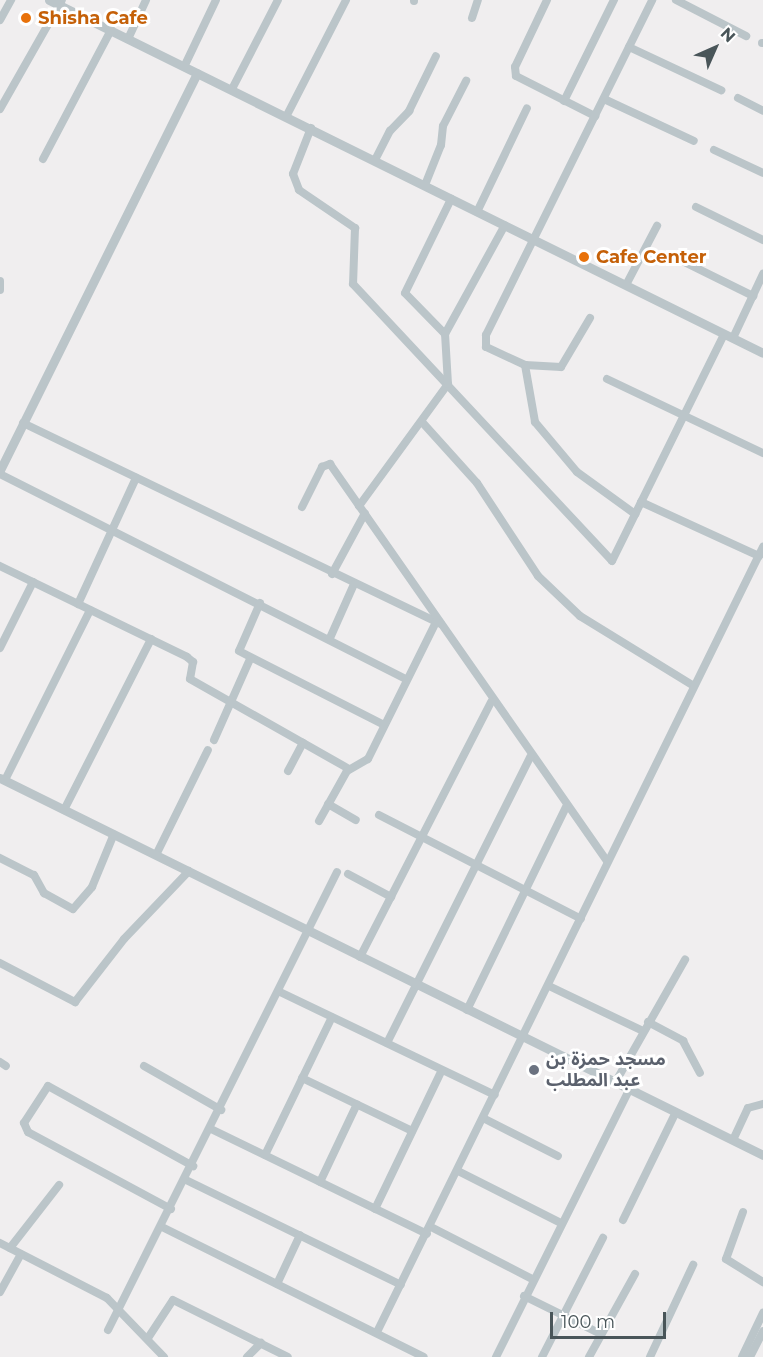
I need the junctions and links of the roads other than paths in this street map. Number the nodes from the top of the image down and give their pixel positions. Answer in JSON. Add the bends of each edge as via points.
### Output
{"nodes":[{"id":1,"x":11,"y":0,"type":"edge"},
{"id":2,"x":50,"y":0,"type":"edge"},
{"id":3,"x":146,"y":0,"type":"edge"},
{"id":4,"x":216,"y":0,"type":"edge"},
{"id":5,"x":278,"y":0,"type":"edge"},
{"id":6,"x":346,"y":0,"type":"edge"},
{"id":7,"x":478,"y":0,"type":"edge"},
{"id":8,"x":547,"y":0,"type":"edge"},
{"id":9,"x":614,"y":0,"type":"edge"},
{"id":10,"x":652,"y":0,"type":"edge"},
{"id":11,"x":676,"y":0,"type":"edge"},
{"id":12,"x":61,"y":2,"type":"edge"},
{"id":13,"x":472,"y":18,"type":"dead end"},
{"id":14,"x":0,"y":20,"type":"edge"},
{"id":15,"x":111,"y":30,"type":"junction"},
{"id":16,"x":746,"y":36,"type":"dead end"},
{"id":17,"x":128,"y":39,"type":"junction"},
{"id":18,"x":629,"y":47,"type":"junction"},
{"id":19,"x":435,"y":56,"type":"dead end"},
{"id":20,"x":184,"y":67,"type":"junction"},
{"id":21,"x":196,"y":73,"type":"junction"},
{"id":22,"x":466,"y":81,"type":"dead end"},
{"id":23,"x":232,"y":89,"type":"junction"},
{"id":24,"x":721,"y":90,"type":"dead end"},
{"id":25,"x":738,"y":98,"type":"dead end"},
{"id":26,"x":604,"y":99,"type":"junction"},
{"id":27,"x":564,"y":101,"type":"junction"},
{"id":28,"x":527,"y":108,"type":"dead end"},
{"id":29,"x":0,"y":109,"type":"edge"},
{"id":30,"x":763,"y":111,"type":"edge"},
{"id":31,"x":287,"y":115,"type":"junction"},
{"id":32,"x":595,"y":116,"type":"junction"},
{"id":33,"x":311,"y":128,"type":"junction"},
{"id":34,"x":694,"y":141,"type":"dead end"},
{"id":35,"x":714,"y":150,"type":"dead end"},
{"id":36,"x":43,"y":159,"type":"dead end"},
{"id":37,"x":375,"y":160,"type":"junction"},
{"id":38,"x":763,"y":173,"type":"edge"},
{"id":39,"x":425,"y":185,"type":"junction"},
{"id":40,"x":452,"y":199,"type":"junction"},
{"id":41,"x":696,"y":207,"type":"dead end"},
{"id":42,"x":477,"y":212,"type":"junction"},
{"id":43,"x":505,"y":225,"type":"junction"},
{"id":44,"x":657,"y":226,"type":"dead end"},
{"id":45,"x":532,"y":239,"type":"junction"},
{"id":46,"x":763,"y":240,"type":"edge"},
{"id":47,"x":670,"y":255,"type":"dead end"},
{"id":48,"x":763,"y":274,"type":"edge"},
{"id":49,"x":0,"y":281,"type":"edge"},
{"id":50,"x":626,"y":285,"type":"junction"},
{"id":51,"x":0,"y":290,"type":"edge"},
{"id":52,"x":753,"y":297,"type":"junction"},
{"id":53,"x":590,"y":318,"type":"dead end"},
{"id":54,"x":445,"y":334,"type":"junction"},
{"id":55,"x":728,"y":336,"type":"junction"},
{"id":56,"x":763,"y":353,"type":"edge"},
{"id":57,"x":525,"y":365,"type":"junction"},
{"id":58,"x":607,"y":379,"type":"dead end"},
{"id":59,"x":448,"y":384,"type":"junction"},
{"id":60,"x":681,"y":415,"type":"junction"},
{"id":61,"x":422,"y":422,"type":"junction"},
{"id":62,"x":23,"y":423,"type":"junction"},
{"id":63,"x":763,"y":453,"type":"edge"},
{"id":64,"x":0,"y":472,"type":"edge"},
{"id":65,"x":136,"y":478,"type":"junction"},
{"id":66,"x":641,"y":502,"type":"junction"},
{"id":67,"x":359,"y":506,"type":"junction"},
{"id":68,"x":302,"y":507,"type":"dead end"},
{"id":69,"x":365,"y":513,"type":"junction"},
{"id":70,"x":635,"y":514,"type":"junction"},
{"id":71,"x":112,"y":530,"type":"junction"},
{"id":72,"x":763,"y":547,"type":"edge"},
{"id":73,"x":759,"y":556,"type":"junction"},
{"id":74,"x":0,"y":566,"type":"edge"},
{"id":75,"x":332,"y":574,"type":"junction"},
{"id":76,"x":33,"y":582,"type":"junction"},
{"id":77,"x":354,"y":584,"type":"junction"},
{"id":78,"x":260,"y":603,"type":"junction"},
{"id":79,"x":78,"y":604,"type":"junction"},
{"id":80,"x":90,"y":610,"type":"junction"},
{"id":81,"x":438,"y":623,"type":"junction"},
{"id":82,"x":330,"y":638,"type":"junction"},
{"id":83,"x":151,"y":639,"type":"junction"},
{"id":84,"x":0,"y":648,"type":"edge"},
{"id":85,"x":250,"y":659,"type":"junction"},
{"id":86,"x":405,"y":679,"type":"junction"},
{"id":87,"x":692,"y":685,"type":"junction"},
{"id":88,"x":491,"y":702,"type":"junction"},
{"id":89,"x":232,"y":704,"type":"junction"},
{"id":90,"x":384,"y":725,"type":"junction"},
{"id":91,"x":214,"y":740,"type":"dead end"},
{"id":92,"x":303,"y":743,"type":"junction"},
{"id":93,"x":208,"y":750,"type":"dead end"},
{"id":94,"x":530,"y":757,"type":"junction"},
{"id":95,"x":349,"y":768,"type":"junction"},
{"id":96,"x":288,"y":771,"type":"dead end"},
{"id":97,"x":3,"y":779,"type":"edge"},
{"id":98,"x":328,"y":804,"type":"junction"},
{"id":99,"x":566,"y":807,"type":"junction"},
{"id":100,"x":64,"y":810,"type":"junction"},
{"id":101,"x":380,"y":814,"type":"dead end"},
{"id":102,"x":357,"y":820,"type":"dead end"},
{"id":103,"x":319,"y":821,"type":"dead end"},
{"id":104,"x":114,"y":834,"type":"junction"},
{"id":105,"x":421,"y":839,"type":"junction"},
{"id":106,"x":156,"y":855,"type":"junction"},
{"id":107,"x":0,"y":858,"type":"edge"},
{"id":108,"x":607,"y":861,"type":"junction"},
{"id":109,"x":473,"y":866,"type":"junction"},
{"id":110,"x":189,"y":871,"type":"junction"},
{"id":111,"x":338,"y":872,"type":"dead end"},
{"id":112,"x":348,"y":874,"type":"dead end"},
{"id":113,"x":526,"y":891,"type":"junction"},
{"id":114,"x":391,"y":897,"type":"junction"},
{"id":115,"x":581,"y":919,"type":"junction"},
{"id":116,"x":310,"y":930,"type":"junction"},
{"id":117,"x":360,"y":957,"type":"junction"},
{"id":118,"x":685,"y":960,"type":"dead end"},
{"id":119,"x":0,"y":963,"type":"edge"},
{"id":120,"x":414,"y":984,"type":"junction"},
{"id":121,"x":549,"y":986,"type":"junction"},
{"id":122,"x":280,"y":992,"type":"junction"},
{"id":123,"x":467,"y":1010,"type":"junction"},
{"id":124,"x":332,"y":1017,"type":"junction"},
{"id":125,"x":648,"y":1022,"type":"junction"},
{"id":126,"x":643,"y":1031,"type":"junction"},
{"id":127,"x":525,"y":1038,"type":"junction"},
{"id":128,"x":387,"y":1043,"type":"junction"},
{"id":129,"x":144,"y":1066,"type":"dead end"},
{"id":130,"x":442,"y":1070,"type":"junction"},
{"id":131,"x":700,"y":1074,"type":"dead end"},
{"id":132,"x":303,"y":1078,"type":"junction"},
{"id":133,"x":615,"y":1083,"type":"junction"},
{"id":134,"x":629,"y":1090,"type":"junction"},
{"id":135,"x":495,"y":1095,"type":"junction"},
{"id":136,"x":357,"y":1104,"type":"junction"},
{"id":137,"x":763,"y":1104,"type":"edge"},
{"id":138,"x":221,"y":1110,"type":"junction"},
{"id":139,"x":676,"y":1112,"type":"junction"},
{"id":140,"x":483,"y":1118,"type":"junction"},
{"id":141,"x":211,"y":1129,"type":"junction"},
{"id":142,"x":412,"y":1131,"type":"junction"},
{"id":143,"x":733,"y":1140,"type":"junction"},
{"id":144,"x":265,"y":1155,"type":"junction"},
{"id":145,"x":763,"y":1155,"type":"edge"},
{"id":146,"x":558,"y":1156,"type":"dead end"},
{"id":147,"x":193,"y":1166,"type":"junction"},
{"id":148,"x":458,"y":1171,"type":"junction"},
{"id":149,"x":186,"y":1180,"type":"junction"},
{"id":150,"x":320,"y":1182,"type":"junction"},
{"id":151,"x":59,"y":1185,"type":"dead end"},
{"id":152,"x":171,"y":1209,"type":"junction"},
{"id":153,"x":375,"y":1209,"type":"junction"},
{"id":154,"x":743,"y":1212,"type":"dead end"},
{"id":155,"x":623,"y":1220,"type":"dead end"},
{"id":156,"x":561,"y":1223,"type":"junction"},
{"id":157,"x":162,"y":1227,"type":"junction"},
{"id":158,"x":429,"y":1231,"type":"junction"},
{"id":159,"x":300,"y":1235,"type":"junction"},
{"id":160,"x":603,"y":1238,"type":"dead end"},
{"id":161,"x":0,"y":1243,"type":"edge"},
{"id":162,"x":10,"y":1248,"type":"junction"},
{"id":163,"x":21,"y":1254,"type":"junction"},
{"id":164,"x":693,"y":1265,"type":"dead end"},
{"id":165,"x":635,"y":1274,"type":"dead end"},
{"id":166,"x":532,"y":1279,"type":"junction"},
{"id":167,"x":763,"y":1282,"type":"edge"},
{"id":168,"x":277,"y":1284,"type":"junction"},
{"id":169,"x":400,"y":1285,"type":"junction"},
{"id":170,"x":0,"y":1292,"type":"edge"},
{"id":171,"x":524,"y":1296,"type":"junction"},
{"id":172,"x":120,"y":1308,"type":"junction"},
{"id":173,"x":763,"y":1313,"type":"edge"},
{"id":174,"x":563,"y":1316,"type":"junction"},
{"id":175,"x":108,"y":1330,"type":"dead end"},
{"id":176,"x":763,"y":1331,"type":"edge"},
{"id":177,"x":376,"y":1332,"type":"junction"},
{"id":178,"x":601,"y":1334,"type":"junction"},
{"id":179,"x":148,"y":1338,"type":"junction"},
{"id":180,"x":261,"y":1343,"type":"junction"},
{"id":181,"x":164,"y":1357,"type":"edge"},
{"id":182,"x":247,"y":1357,"type":"edge"},
{"id":183,"x":288,"y":1357,"type":"edge"},
{"id":184,"x":424,"y":1357,"type":"edge"},
{"id":185,"x":496,"y":1357,"type":"edge"},
{"id":186,"x":542,"y":1357,"type":"edge"},
{"id":187,"x":589,"y":1357,"type":"edge"},
{"id":188,"x":650,"y":1357,"type":"edge"},
{"id":189,"x":742,"y":1357,"type":"edge"},
{"id":190,"x":750,"y":1357,"type":"edge"}],
"edges":[{"from":1,"to":14,"type":"street"},
{"from":2,"to":12,"type":"street"},
{"from":3,"to":17,"type":"street"},
{"from":4,"to":20,"type":"street"},
{"from":5,"to":23,"type":"street"},
{"from":6,"to":31,"type":"street"},
{"from":7,"to":13,"type":"street"},
{"from":8,"to":27,"type":"street","via":[[514,72]]},
{"from":9,"to":27,"type":"street"},
{"from":10,"to":18,"type":"street"},
{"from":11,"to":16,"type":"street"},
{"from":12,"to":15,"type":"street"},
{"from":12,"to":29,"type":"street"},
{"from":15,"to":17,"type":"street"},
{"from":15,"to":36,"type":"street"},
{"from":17,"to":20,"type":"street"},
{"from":18,"to":24,"type":"street"},
{"from":18,"to":26,"type":"street"},
{"from":19,"to":37,"type":"street","via":[[409,111],[390,130]]},
{"from":20,"to":21,"type":"street"},
{"from":21,"to":23,"type":"street"},
{"from":21,"to":62,"type":"street"},
{"from":22,"to":39,"type":"street","via":[[443,126],[441,145]]},
{"from":23,"to":31,"type":"street"},
{"from":25,"to":30,"type":"street"},
{"from":26,"to":32,"type":"street"},
{"from":26,"to":34,"type":"street"},
{"from":27,"to":32,"type":"street"},
{"from":28,"to":42,"type":"street"},
{"from":31,"to":33,"type":"street"},
{"from":32,"to":45,"type":"street"},
{"from":33,"to":37,"type":"street"},
{"from":33,"to":59,"type":"street","via":[[293,169],[297,186],[352,225],[353,284]]},
{"from":35,"to":38,"type":"street"},
{"from":37,"to":39,"type":"street"},
{"from":39,"to":40,"type":"street"},
{"from":40,"to":42,"type":"street"},
{"from":40,"to":54,"type":"street","via":[[405,293]]},
{"from":41,"to":46,"type":"street"},
{"from":42,"to":43,"type":"street"},
{"from":43,"to":45,"type":"street"},
{"from":43,"to":54,"type":"street"},
{"from":44,"to":50,"type":"street"},
{"from":45,"to":50,"type":"street"},
{"from":45,"to":57,"type":"street","via":[[486,335],[494,355]]},
{"from":47,"to":52,"type":"street"},
{"from":48,"to":52,"type":"street"},
{"from":49,"to":51,"type":"street"},
{"from":50,"to":55,"type":"street"},
{"from":52,"to":55,"type":"street"},
{"from":53,"to":57,"type":"street","via":[[561,367]]},
{"from":54,"to":59,"type":"street"},
{"from":55,"to":56,"type":"street"},
{"from":55,"to":60,"type":"street"},
{"from":57,"to":70,"type":"street","via":[[536,422],[577,472]]},
{"from":58,"to":60,"type":"street"},
{"from":59,"to":61,"type":"street"},
{"from":59,"to":70,"type":"street","via":[[612,561]]},
{"from":60,"to":63,"type":"street"},
{"from":60,"to":66,"type":"street"},
{"from":61,"to":67,"type":"street"},
{"from":61,"to":87,"type":"street","via":[[477,483],[538,576],[580,616]]},
{"from":62,"to":64,"type":"street"},
{"from":62,"to":65,"type":"street"},
{"from":64,"to":71,"type":"street"},
{"from":65,"to":71,"type":"street"},
{"from":65,"to":75,"type":"street"},
{"from":66,"to":70,"type":"street"},
{"from":66,"to":73,"type":"street"},
{"from":67,"to":68,"type":"street","via":[[327,463]]},
{"from":67,"to":69,"type":"street"},
{"from":69,"to":75,"type":"street"},
{"from":69,"to":81,"type":"street"},
{"from":71,"to":78,"type":"street"},
{"from":71,"to":79,"type":"street"},
{"from":72,"to":73,"type":"street"},
{"from":73,"to":87,"type":"street"},
{"from":74,"to":76,"type":"street"},
{"from":75,"to":77,"type":"street"},
{"from":76,"to":79,"type":"street"},
{"from":76,"to":84,"type":"street"},
{"from":77,"to":81,"type":"street"},
{"from":77,"to":82,"type":"street"},
{"from":78,"to":82,"type":"street"},
{"from":78,"to":85,"type":"street","via":[[237,648]]},
{"from":79,"to":80,"type":"street"},
{"from":80,"to":83,"type":"street"},
{"from":80,"to":97,"type":"street"},
{"from":81,"to":86,"type":"street"},
{"from":81,"to":88,"type":"street"},
{"from":82,"to":86,"type":"street"},
{"from":83,"to":89,"type":"street","via":[[189,658],[190,679]]},
{"from":83,"to":100,"type":"street"},
{"from":85,"to":89,"type":"street"},
{"from":85,"to":90,"type":"street"},
{"from":86,"to":90,"type":"street"},
{"from":87,"to":108,"type":"street"},
{"from":88,"to":94,"type":"street"},
{"from":88,"to":105,"type":"street"},
{"from":89,"to":91,"type":"street"},
{"from":89,"to":92,"type":"street"},
{"from":90,"to":95,"type":"street","via":[[366,763]]},
{"from":92,"to":95,"type":"street"},
{"from":92,"to":96,"type":"street"},
{"from":93,"to":106,"type":"street"},
{"from":94,"to":99,"type":"street"},
{"from":94,"to":109,"type":"street"},
{"from":95,"to":98,"type":"street"},
{"from":97,"to":100,"type":"street"},
{"from":98,"to":102,"type":"street"},
{"from":98,"to":103,"type":"street"},
{"from":99,"to":108,"type":"street"},
{"from":99,"to":113,"type":"street"},
{"from":100,"to":104,"type":"street"},
{"from":101,"to":105,"type":"street"},
{"from":104,"to":106,"type":"street"},
{"from":104,"to":107,"type":"street","via":[[92,886],[73,909],[44,893],[34,875]]},
{"from":105,"to":109,"type":"street"},
{"from":105,"to":114,"type":"street"},
{"from":106,"to":110,"type":"street"},
{"from":108,"to":115,"type":"street"},
{"from":109,"to":113,"type":"street"},
{"from":109,"to":120,"type":"street"},
{"from":110,"to":116,"type":"street"},
{"from":110,"to":119,"type":"street","via":[[120,944],[75,1002]]},
{"from":111,"to":116,"type":"street"},
{"from":112,"to":114,"type":"street"},
{"from":113,"to":115,"type":"street"},
{"from":113,"to":123,"type":"street"},
{"from":114,"to":117,"type":"street"},
{"from":115,"to":121,"type":"street"},
{"from":116,"to":117,"type":"street"},
{"from":116,"to":122,"type":"street"},
{"from":117,"to":120,"type":"street"},
{"from":118,"to":125,"type":"street"},
{"from":120,"to":123,"type":"street"},
{"from":120,"to":128,"type":"street"},
{"from":121,"to":126,"type":"street"},
{"from":121,"to":127,"type":"street"},
{"from":122,"to":124,"type":"street"},
{"from":122,"to":138,"type":"street"},
{"from":123,"to":127,"type":"street"},
{"from":124,"to":128,"type":"street"},
{"from":124,"to":132,"type":"street"},
{"from":125,"to":126,"type":"street"},
{"from":125,"to":131,"type":"street","via":[[683,1041]]},
{"from":126,"to":133,"type":"street"},
{"from":127,"to":133,"type":"street"},
{"from":127,"to":135,"type":"street"},
{"from":128,"to":130,"type":"street"},
{"from":129,"to":138,"type":"street"},
{"from":130,"to":135,"type":"street"},
{"from":130,"to":142,"type":"street"},
{"from":132,"to":136,"type":"street"},
{"from":132,"to":144,"type":"street"},
{"from":133,"to":134,"type":"street"},
{"from":134,"to":139,"type":"street"},
{"from":134,"to":156,"type":"street"},
{"from":135,"to":140,"type":"street"},
{"from":136,"to":142,"type":"street"},
{"from":136,"to":150,"type":"street"},
{"from":137,"to":143,"type":"street","via":[[748,1108]]},
{"from":138,"to":141,"type":"street"},
{"from":139,"to":143,"type":"street"},
{"from":139,"to":155,"type":"street"},
{"from":140,"to":146,"type":"street"},
{"from":140,"to":148,"type":"street"},
{"from":141,"to":144,"type":"street"},
{"from":141,"to":147,"type":"street"},
{"from":142,"to":153,"type":"street"},
{"from":143,"to":145,"type":"street"},
{"from":144,"to":150,"type":"street"},
{"from":147,"to":149,"type":"street"},
{"from":147,"to":152,"type":"street","via":[[48,1086],[24,1123],[28,1132]]},
{"from":148,"to":156,"type":"street"},
{"from":148,"to":158,"type":"street"},
{"from":149,"to":152,"type":"street"},
{"from":149,"to":159,"type":"street"},
{"from":150,"to":153,"type":"street"},
{"from":151,"to":162,"type":"street"},
{"from":152,"to":157,"type":"street"},
{"from":153,"to":158,"type":"street"},
{"from":154,"to":167,"type":"street","via":[[726,1258]]},
{"from":156,"to":166,"type":"street"},
{"from":157,"to":168,"type":"street"},
{"from":157,"to":172,"type":"street"},
{"from":158,"to":166,"type":"street"},
{"from":158,"to":169,"type":"street"},
{"from":159,"to":168,"type":"street"},
{"from":159,"to":169,"type":"street"},
{"from":160,"to":174,"type":"street"},
{"from":161,"to":162,"type":"street"},
{"from":162,"to":163,"type":"street"},
{"from":163,"to":170,"type":"street"},
{"from":163,"to":172,"type":"street"},
{"from":164,"to":188,"type":"street"},
{"from":165,"to":178,"type":"street"},
{"from":166,"to":171,"type":"street"},
{"from":168,"to":177,"type":"street"},
{"from":169,"to":177,"type":"street"},
{"from":171,"to":174,"type":"street"},
{"from":171,"to":185,"type":"street"},
{"from":172,"to":175,"type":"street"},
{"from":172,"to":179,"type":"street"},
{"from":173,"to":189,"type":"street"},
{"from":174,"to":178,"type":"street"},
{"from":174,"to":186,"type":"street"},
{"from":176,"to":190,"type":"street"},
{"from":177,"to":184,"type":"street"},
{"from":178,"to":187,"type":"street"},
{"from":179,"to":180,"type":"street","via":[[173,1300]]},
{"from":179,"to":181,"type":"street"},
{"from":180,"to":182,"type":"street"},
{"from":180,"to":183,"type":"street"}]}
